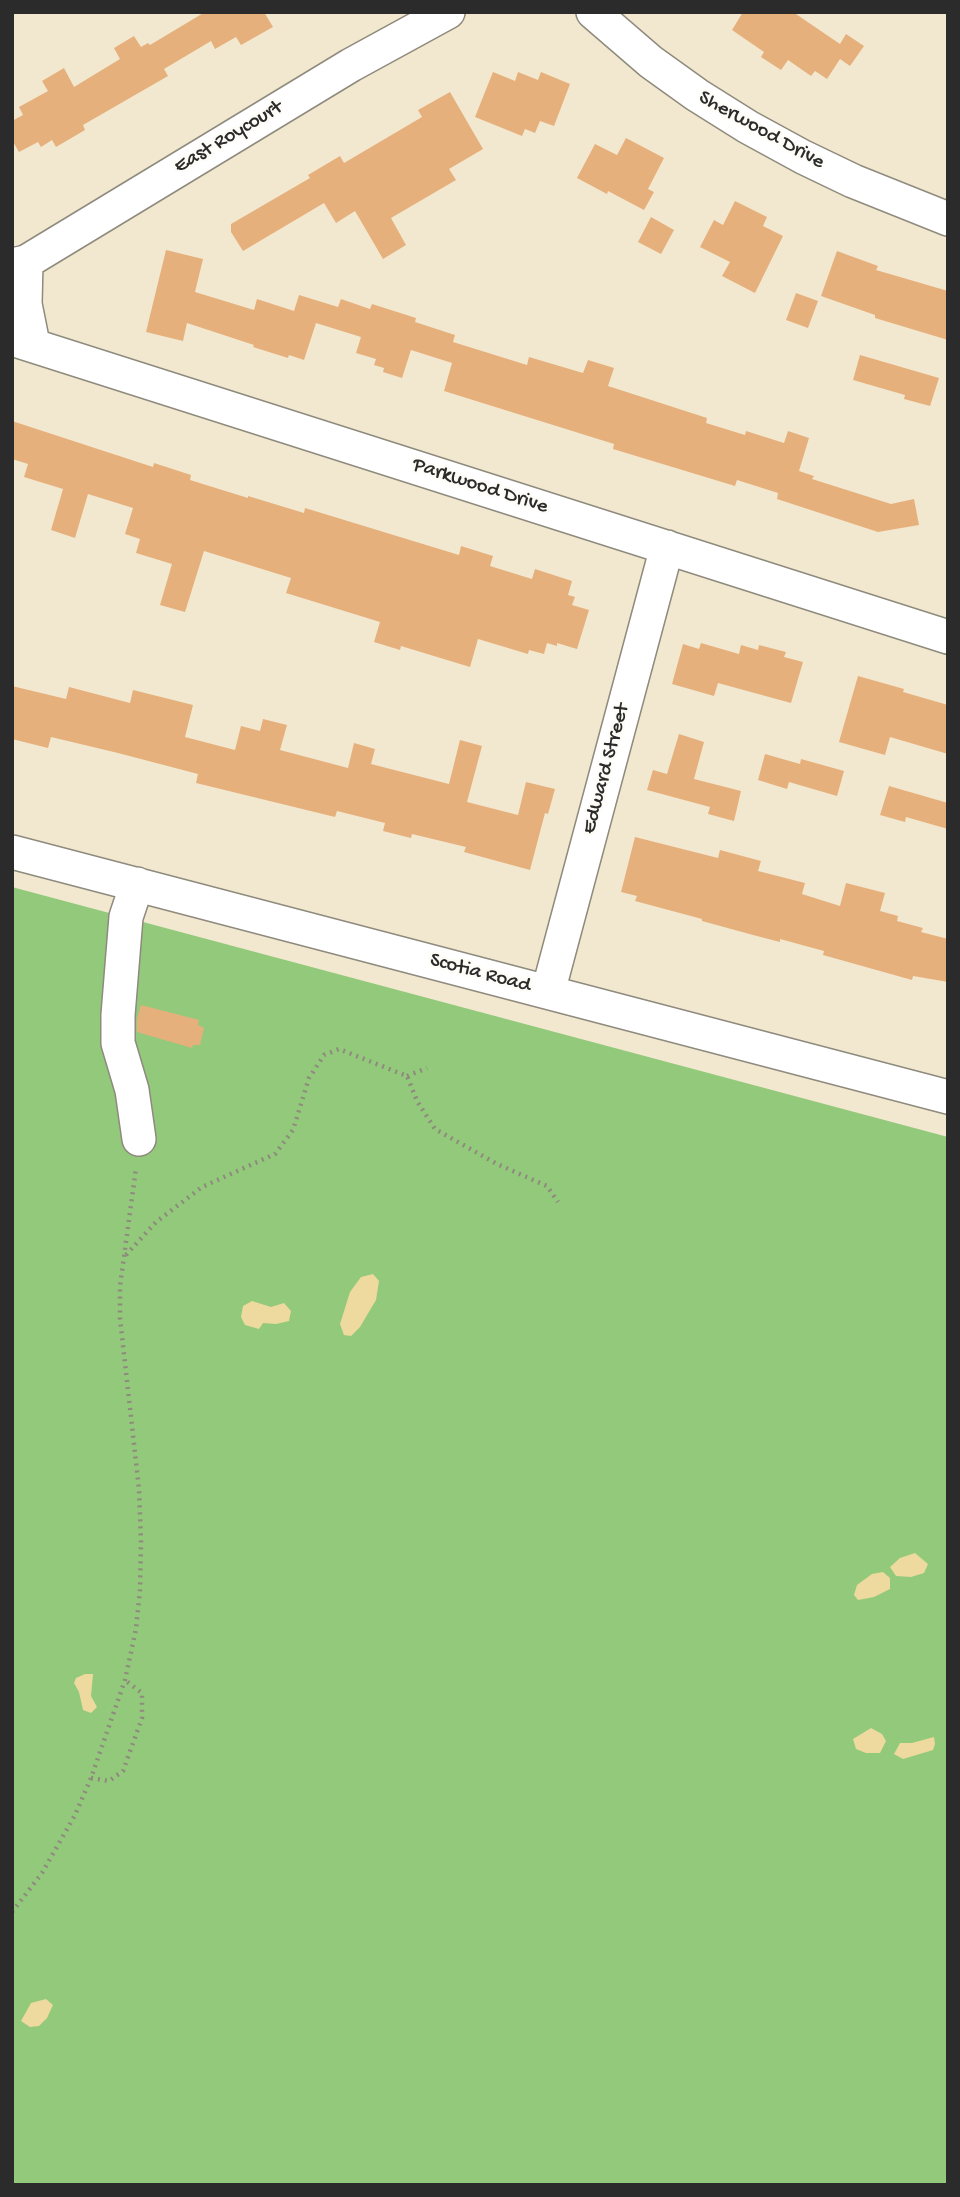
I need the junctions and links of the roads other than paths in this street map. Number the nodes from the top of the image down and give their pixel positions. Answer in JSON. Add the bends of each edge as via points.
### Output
{"nodes":[{"id":1,"x":448,"y":12,"type":"edge"},
{"id":2,"x":593,"y":12,"type":"edge"},
{"id":3,"x":948,"y":219,"type":"edge"},
{"id":4,"x":19,"y":263,"type":"edge"},
{"id":5,"x":23,"y":342,"type":"edge"},
{"id":6,"x":667,"y":547,"type":"junction"},
{"id":7,"x":948,"y":636,"type":"edge"},
{"id":8,"x":12,"y":852,"type":"edge"},
{"id":9,"x":136,"y":884,"type":"junction"},
{"id":10,"x":548,"y":992,"type":"junction"},
{"id":11,"x":948,"y":1097,"type":"edge"},
{"id":12,"x":139,"y":1139,"type":"road end"}],
"edges":[{"from":1,"to":4,"type":"street","name":"East Roycourt"},
{"from":2,"to":3,"type":"street","name":"Sherwood Drive","via":[[651,62],[748,127],[853,181]]},
{"from":4,"to":5,"type":"street","via":[[25,304]]},
{"from":5,"to":6,"type":"street","name":"Parkwood Drive"},
{"from":6,"to":7,"type":"street","name":"Parkwood Drive"},
{"from":6,"to":10,"type":"street","name":"Edward Street"},
{"from":8,"to":9,"type":"street","name":"Scotia Road"},
{"from":9,"to":10,"type":"street","name":"Scotia Road"},
{"from":9,"to":12,"type":"street","via":[[126,917],[118,1044],[132,1090]]},
{"from":10,"to":11,"type":"street","name":"Scotia Road"}]}
